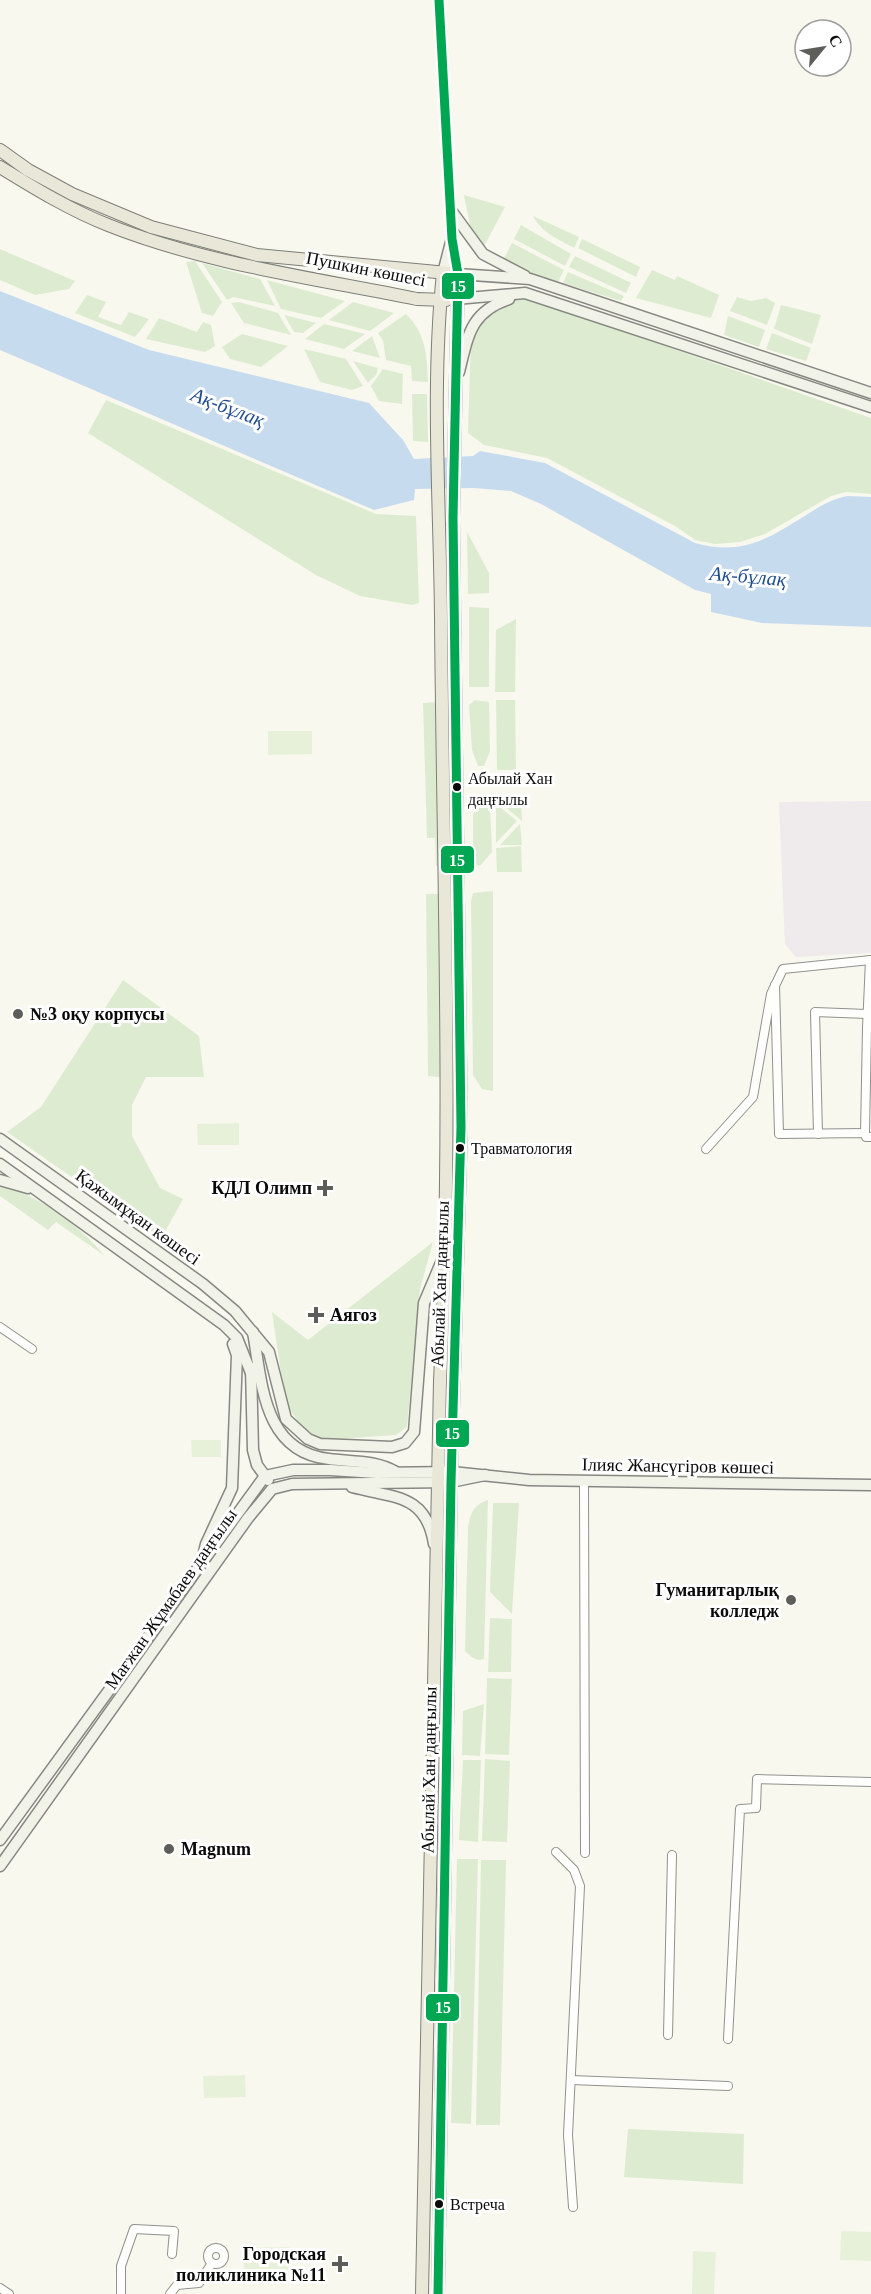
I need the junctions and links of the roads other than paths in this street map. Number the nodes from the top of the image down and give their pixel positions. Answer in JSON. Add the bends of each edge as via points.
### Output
{"nodes":[{"id":1,"x":439,"y":0,"type":"edge"},
{"id":2,"x":0,"y":150,"type":"edge"},
{"id":3,"x":0,"y":167,"type":"edge"},
{"id":4,"x":452,"y":212,"type":"junction"},
{"id":5,"x":452,"y":239,"type":"junction"},
{"id":6,"x":387,"y":268,"type":"junction"},
{"id":7,"x":443,"y":273,"type":"junction"},
{"id":8,"x":458,"y":274,"type":"junction"},
{"id":9,"x":530,"y":279,"type":"junction"},
{"id":10,"x":381,"y":292,"type":"junction"},
{"id":11,"x":525,"y":293,"type":"junction"},
{"id":12,"x":456,"y":299,"type":"junction"},
{"id":13,"x":440,"y":301,"type":"junction"},
{"id":14,"x":454,"y":393,"type":"junction"},
{"id":15,"x":871,"y":393,"type":"edge"},
{"id":16,"x":871,"y":407,"type":"edge"},
{"id":17,"x":871,"y":960,"type":"edge"},
{"id":18,"x":775,"y":984,"type":"junction"},
{"id":19,"x":867,"y":1014,"type":"junction"},
{"id":20,"x":869,"y":1028,"type":"edge"},
{"id":21,"x":818,"y":1134,"type":"junction"},
{"id":22,"x":868,"y":1135,"type":"edge"},
{"id":23,"x":0,"y":1139,"type":"edge"},
{"id":24,"x":706,"y":1149,"type":"dead end"},
{"id":25,"x":0,"y":1164,"type":"edge"},
{"id":26,"x":0,"y":1180,"type":"edge"},
{"id":27,"x":38,"y":1191,"type":"junction"},
{"id":28,"x":447,"y":1246,"type":"junction"},
{"id":29,"x":224,"y":1324,"type":"junction"},
{"id":30,"x":0,"y":1326,"type":"edge"},
{"id":31,"x":252,"y":1328,"type":"junction"},
{"id":32,"x":32,"y":1349,"type":"dead end"},
{"id":33,"x":251,"y":1373,"type":"junction"},
{"id":34,"x":397,"y":1472,"type":"junction"},
{"id":35,"x":265,"y":1476,"type":"junction"},
{"id":36,"x":445,"y":1477,"type":"junction"},
{"id":37,"x":584,"y":1481,"type":"junction"},
{"id":38,"x":337,"y":1484,"type":"junction"},
{"id":39,"x":871,"y":1485,"type":"edge"},
{"id":40,"x":272,"y":1489,"type":"junction"},
{"id":41,"x":204,"y":1557,"type":"junction"},
{"id":42,"x":438,"y":1589,"type":"junction"},
{"id":43,"x":871,"y":1782,"type":"edge"},
{"id":44,"x":0,"y":1840,"type":"edge"},
{"id":45,"x":556,"y":1852,"type":"dead end"},
{"id":46,"x":585,"y":1852,"type":"dead end"},
{"id":47,"x":672,"y":1855,"type":"dead end"},
{"id":48,"x":0,"y":1866,"type":"edge"},
{"id":49,"x":668,"y":2035,"type":"dead end"},
{"id":50,"x":728,"y":2039,"type":"dead end"},
{"id":51,"x":571,"y":2080,"type":"junction"},
{"id":52,"x":728,"y":2086,"type":"dead end"},
{"id":53,"x":573,"y":2207,"type":"dead end"},
{"id":54,"x":172,"y":2254,"type":"dead end"},
{"id":55,"x":212,"y":2263,"type":"dead end"},
{"id":56,"x":0,"y":2288,"type":"edge"},
{"id":57,"x":9,"y":2294,"type":"edge"},
{"id":58,"x":121,"y":2294,"type":"edge"},
{"id":59,"x":170,"y":2294,"type":"edge"},
{"id":60,"x":422,"y":2294,"type":"edge"},
{"id":61,"x":438,"y":2294,"type":"edge"}],
"edges":[{"from":1,"to":4,"type":"main road"},
{"from":2,"to":6,"type":"main road","name":"Пушкин көшесі","via":[[72,194],[151,227],[257,255]]},
{"from":3,"to":10,"type":"main road","name":"Пушкин көшесі","via":[[66,205],[148,240],[209,257]]},
{"from":4,"to":5,"type":"main road"},
{"from":4,"to":9,"type":"main road","via":[[483,254]]},
{"from":5,"to":7,"type":"main road"},
{"from":5,"to":8,"type":"main road"},
{"from":6,"to":7,"type":"main road","name":"Пушкин көшесі"},
{"from":6,"to":10,"type":"main road","via":[[393,279]]},
{"from":7,"to":8,"type":"main road","name":"Пушкин көшесі"},
{"from":7,"to":13,"type":"main road","name":"Абылай Хан даңғылы"},
{"from":8,"to":9,"type":"main road","name":"Пушкин көшесі"},
{"from":8,"to":12,"type":"main road","name":"Абылай Хан даңғылы"},
{"from":9,"to":15,"type":"main road","name":"Пушкин көшесі"},
{"from":10,"to":13,"type":"main road","name":"Пушкин көшесі"},
{"from":11,"to":12,"type":"main road","name":"Пушкин көшесі"},
{"from":11,"to":14,"type":"main road","via":[[493,304],[479,314],[468,333]]},
{"from":11,"to":16,"type":"main road","name":"Пушкин көшесі"},
{"from":12,"to":13,"type":"main road","name":"Пушкин көшесі"},
{"from":12,"to":14,"type":"main road","name":"Абылай Хан даңғылы"},
{"from":13,"to":28,"type":"main road","name":"Абылай Хан даңғылы","via":[[438,443],[446,884]]},
{"from":14,"to":36,"type":"main road","name":"Абылай Хан даңғылы","via":[[461,1097]]},
{"from":17,"to":18,"type":"street","via":[[783,969]]},
{"from":17,"to":19,"type":"street"},
{"from":18,"to":21,"type":"street","via":[[779,1134]]},
{"from":18,"to":24,"type":"street","via":[[753,1097]]},
{"from":19,"to":20,"type":"street"},
{"from":19,"to":21,"type":"street","via":[[816,1012]]},
{"from":20,"to":22,"type":"street"},
{"from":21,"to":22,"type":"street"},
{"from":23,"to":31,"type":"main road","name":"Қажымұқан көшесі","via":[[206,1286]]},
{"from":25,"to":27,"type":"main road","name":"Қажымұқан көшесі"},
{"from":26,"to":27,"type":"main road"},
{"from":27,"to":29,"type":"main road","name":"Қажымұқан көшесі"},
{"from":28,"to":31,"type":"main road","name":"Қажымұқан көшесі","via":[[424,1304],[417,1418],[414,1432],[405,1443],[392,1447],[320,1444],[295,1430],[282,1408],[269,1352]]},
{"from":28,"to":36,"type":"main road","name":"Абылай Хан даңғылы"},
{"from":29,"to":33,"type":"main road","via":[[237,1338]]},
{"from":29,"to":41,"type":"main road","via":[[237,1355],[232,1488],[206,1544]]},
{"from":30,"to":32,"type":"street"},
{"from":31,"to":33,"type":"main road"},
{"from":31,"to":34,"type":"main road","via":[[269,1417],[288,1442],[309,1455],[382,1463]]},
{"from":33,"to":35,"type":"main road","via":[[253,1450]]},
{"from":34,"to":35,"type":"main road","via":[[293,1470]]},
{"from":34,"to":36,"type":"main road"},
{"from":35,"to":40,"type":"main road"},
{"from":35,"to":41,"type":"main road","name":"Мағжан Жұмабаев даңғылы"},
{"from":36,"to":37,"type":"main road","name":"Ілияс Жансүгіров көшесі","via":[[485,1475]]},
{"from":36,"to":38,"type":"main road"},
{"from":36,"to":42,"type":"main road","name":"Абылай Хан даңғылы"},
{"from":36,"to":61,"type":"main road","name":"Абылай Хан даңғылы"},
{"from":37,"to":39,"type":"main road","name":"Ілияс Жансүгіров көшесі"},
{"from":37,"to":46,"type":"street"},
{"from":38,"to":40,"type":"main road","via":[[292,1484]]},
{"from":38,"to":42,"type":"main road","via":[[398,1496],[420,1510],[432,1533]]},
{"from":40,"to":48,"type":"main road","name":"Мағжан Жұмабаев даңғылы"},
{"from":41,"to":44,"type":"main road","name":"Мағжан Жұмабаев даңғылы"},
{"from":42,"to":60,"type":"main road","name":"Абылай Хан даңғылы"},
{"from":43,"to":50,"type":"street","via":[[757,1779],[756,1808],[740,1809]]},
{"from":45,"to":51,"type":"street","via":[[574,1870],[580,1886]]},
{"from":47,"to":49,"type":"street"},
{"from":51,"to":52,"type":"street"},
{"from":51,"to":53,"type":"street","via":[[568,2135]]},
{"from":54,"to":58,"type":"street","via":[[174,2231],[134,2229],[121,2266]]},
{"from":55,"to":59,"type":"street","via":[[198,2283],[177,2285]]},
{"from":56,"to":57,"type":"street"}]}
